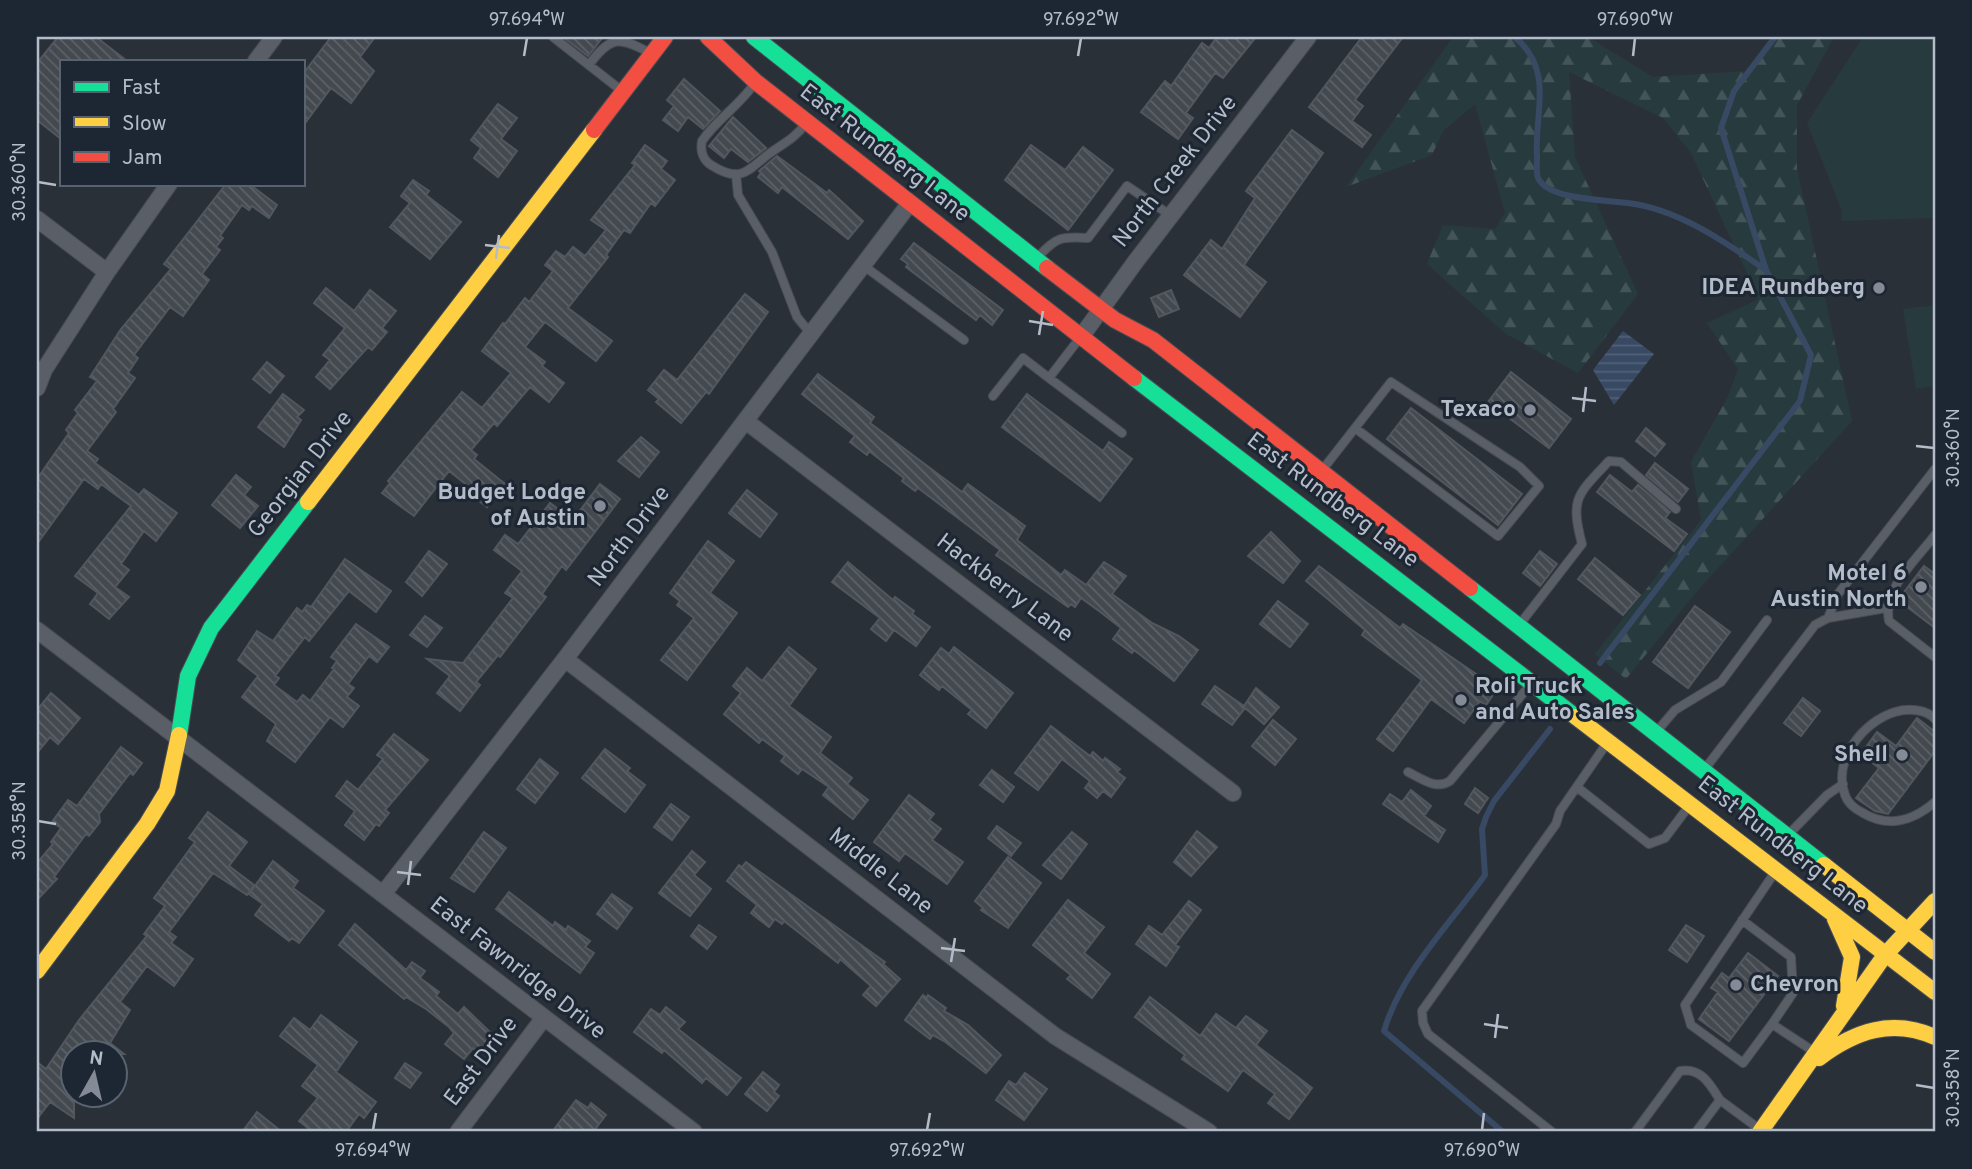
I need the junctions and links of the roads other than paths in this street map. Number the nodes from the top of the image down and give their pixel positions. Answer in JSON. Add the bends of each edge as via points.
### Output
{"nodes":[{"id":1,"x":274,"y":37,"type":"edge"},
{"id":2,"x":553,"y":37,"type":"edge"},
{"id":3,"x":665,"y":37,"type":"edge"},
{"id":4,"x":708,"y":37,"type":"edge"},
{"id":5,"x":754,"y":37,"type":"edge"},
{"id":6,"x":1308,"y":37,"type":"edge"},
{"id":7,"x":652,"y":54,"type":"junction"},
{"id":8,"x":258,"y":60,"type":"edge"},
{"id":9,"x":589,"y":65,"type":"junction"},
{"id":10,"x":755,"y":82,"type":"junction"},
{"id":11,"x":622,"y":91,"type":"junction"},
{"id":12,"x":806,"y":123,"type":"junction"},
{"id":13,"x":736,"y":174,"type":"junction"},
{"id":14,"x":168,"y":186,"type":"edge"},
{"id":15,"x":910,"y":203,"type":"junction"},
{"id":16,"x":1170,"y":215,"type":"junction"},
{"id":17,"x":37,"y":219,"type":"edge"},
{"id":18,"x":1036,"y":258,"type":"junction"},
{"id":19,"x":864,"y":266,"type":"junction"},
{"id":20,"x":107,"y":272,"type":"junction"},
{"id":21,"x":1102,"y":309,"type":"junction"},
{"id":22,"x":812,"y":335,"type":"junction"},
{"id":23,"x":1081,"y":337,"type":"junction"},
{"id":24,"x":964,"y":340,"type":"dead end"},
{"id":25,"x":1049,"y":378,"type":"junction"},
{"id":26,"x":37,"y":388,"type":"edge"},
{"id":27,"x":993,"y":396,"type":"dead end"},
{"id":28,"x":747,"y":422,"type":"junction"},
{"id":29,"x":1355,"y":428,"type":"junction"},
{"id":30,"x":1122,"y":433,"type":"dead end"},
{"id":31,"x":1935,"y":469,"type":"edge"},
{"id":32,"x":1308,"y":487,"type":"junction"},
{"id":33,"x":1676,"y":509,"type":"dead end"},
{"id":34,"x":1935,"y":535,"type":"edge"},
{"id":35,"x":1886,"y":608,"type":"junction"},
{"id":36,"x":1828,"y":618,"type":"junction"},
{"id":37,"x":1767,"y":620,"type":"dead end"},
{"id":38,"x":1518,"y":626,"type":"junction"},
{"id":39,"x":37,"y":630,"type":"edge"},
{"id":40,"x":1935,"y":657,"type":"edge"},
{"id":41,"x":565,"y":660,"type":"junction"},
{"id":42,"x":1532,"y":682,"type":"junction"},
{"id":43,"x":1935,"y":719,"type":"edge"},
{"id":44,"x":178,"y":739,"type":"junction"},
{"id":45,"x":1609,"y":741,"type":"junction"},
{"id":46,"x":1646,"y":748,"type":"junction"},
{"id":47,"x":1703,"y":771,"type":"junction"},
{"id":48,"x":1408,"y":772,"type":"dead end"},
{"id":49,"x":1843,"y":785,"type":"junction"},
{"id":50,"x":1577,"y":787,"type":"junction"},
{"id":51,"x":1233,"y":793,"type":"dead end"},
{"id":52,"x":1935,"y":802,"type":"edge"},
{"id":53,"x":1691,"y":804,"type":"junction"},
{"id":54,"x":1787,"y":837,"type":"junction"},
{"id":55,"x":1777,"y":869,"type":"junction"},
{"id":56,"x":383,"y":894,"type":"junction"},
{"id":57,"x":1935,"y":901,"type":"edge"},
{"id":58,"x":1832,"y":912,"type":"junction"},
{"id":59,"x":1742,"y":920,"type":"junction"},
{"id":60,"x":1908,"y":931,"type":"junction"},
{"id":61,"x":1935,"y":952,"type":"edge"},
{"id":62,"x":1885,"y":955,"type":"junction"},
{"id":63,"x":37,"y":971,"type":"edge"},
{"id":64,"x":1935,"y":992,"type":"edge"},
{"id":65,"x":1842,"y":1016,"type":"junction"},
{"id":66,"x":543,"y":1019,"type":"junction"},
{"id":67,"x":1772,"y":1024,"type":"junction"},
{"id":68,"x":1935,"y":1037,"type":"edge"},
{"id":69,"x":1815,"y":1052,"type":"junction"},
{"id":70,"x":1807,"y":1068,"type":"junction"},
{"id":71,"x":1720,"y":1100,"type":"junction"},
{"id":72,"x":1761,"y":1131,"type":"edge"},
{"id":73,"x":458,"y":1132,"type":"edge"},
{"id":74,"x":694,"y":1132,"type":"edge"},
{"id":75,"x":1209,"y":1132,"type":"edge"},
{"id":76,"x":1552,"y":1132,"type":"edge"},
{"id":77,"x":1635,"y":1132,"type":"edge"},
{"id":78,"x":1696,"y":1132,"type":"edge"}],
"edges":[{"from":1,"to":8,"type":"street"},
{"from":2,"to":9,"type":"lane"},
{"from":3,"to":7,"type":"main road","name":"Georgian Drive"},
{"from":4,"to":10,"type":"main road","name":"East Rundberg Lane"},
{"from":5,"to":18,"type":"main road","name":"East Rundberg Lane"},
{"from":6,"to":16,"type":"street","name":"North Creek Drive"},
{"from":7,"to":9,"type":"lane","via":[[634,44],[612,41]]},
{"from":7,"to":11,"type":"main road","name":"Georgian Drive"},
{"from":9,"to":11,"type":"lane"},
{"from":10,"to":12,"type":"main road","name":"East Rundberg Lane"},
{"from":10,"to":13,"type":"lane","via":[[702,141],[706,161]]},
{"from":11,"to":44,"type":"main road","name":"Georgian Drive","via":[[211,628],[188,676]]},
{"from":12,"to":13,"type":"lane","via":[[756,167]]},
{"from":12,"to":15,"type":"main road","name":"East Rundberg Lane"},
{"from":13,"to":22,"type":"lane","via":[[738,195],[772,252],[797,317]]},
{"from":14,"to":20,"type":"street"},
{"from":15,"to":19,"type":"street","name":"North Drive"},
{"from":15,"to":23,"type":"main road","name":"East Rundberg Lane"},
{"from":16,"to":18,"type":"lane","via":[[1127,186],[1088,238],[1053,240]]},
{"from":16,"to":21,"type":"street","name":"North Creek Drive"},
{"from":17,"to":20,"type":"street"},
{"from":18,"to":21,"type":"main road","name":"East Rundberg Lane"},
{"from":19,"to":22,"type":"street","name":"North Drive"},
{"from":19,"to":24,"type":"lane"},
{"from":20,"to":26,"type":"street"},
{"from":21,"to":23,"type":"street","name":"North Creek Drive"},
{"from":21,"to":32,"type":"main road","name":"East Rundberg Lane","via":[[1153,340]]},
{"from":22,"to":28,"type":"street","name":"North Drive"},
{"from":23,"to":25,"type":"lane"},
{"from":23,"to":32,"type":"main road","name":"East Rundberg Lane"},
{"from":25,"to":27,"type":"lane","via":[[1023,358]]},
{"from":25,"to":30,"type":"lane"},
{"from":28,"to":41,"type":"street","name":"North Drive"},
{"from":28,"to":51,"type":"street","name":"Hackberry Lane"},
{"from":29,"to":29,"type":"lane","via":[[1391,382],[1520,467],[1539,486],[1498,536]]},
{"from":29,"to":32,"type":"lane"},
{"from":31,"to":36,"type":"lane","via":[[1838,594]]},
{"from":32,"to":38,"type":"main road","name":"East Rundberg Lane"},
{"from":32,"to":42,"type":"main road","name":"East Rundberg Lane"},
{"from":33,"to":38,"type":"lane","via":[[1621,462],[1609,461],[1581,490],[1574,512],[1582,544]]},
{"from":34,"to":35,"type":"lane","via":[[1892,592]]},
{"from":35,"to":36,"type":"lane"},
{"from":35,"to":40,"type":"lane","via":[[1888,621]]},
{"from":36,"to":47,"type":"lane","via":[[1815,625]]},
{"from":37,"to":46,"type":"lane","via":[[1721,682],[1675,710]]},
{"from":38,"to":46,"type":"main road","name":"East Rundberg Lane"},
{"from":39,"to":44,"type":"street","name":"East Fawnridge Drive"},
{"from":41,"to":56,"type":"street","name":"North Drive"},
{"from":41,"to":75,"type":"street","name":"Middle Lane","via":[[1055,1036]]},
{"from":42,"to":45,"type":"main road","name":"East Rundberg Lane"},
{"from":42,"to":48,"type":"lane","via":[[1450,781],[1433,785]]},
{"from":43,"to":49,"type":"lane","via":[[1913,710],[1879,717],[1858,735],[1842,776]]},
{"from":44,"to":56,"type":"street","name":"East Fawnridge Drive"},
{"from":44,"to":63,"type":"main road","name":"Georgian Drive","via":[[167,791],[147,824]]},
{"from":45,"to":46,"type":"main road","name":"East Rundberg Lane"},
{"from":45,"to":50,"type":"lane"},
{"from":46,"to":47,"type":"main road","name":"East Rundberg Lane"},
{"from":46,"to":53,"type":"main road","name":"East Rundberg Lane"},
{"from":47,"to":54,"type":"main road","name":"East Rundberg Lane"},
{"from":49,"to":52,"type":"lane","via":[[1852,807],[1878,822],[1898,822]]},
{"from":49,"to":54,"type":"lane","via":[[1827,795]]},
{"from":50,"to":53,"type":"lane","via":[[1649,844],[1665,838]]},
{"from":50,"to":76,"type":"lane","via":[[1556,824],[1422,1011],[1428,1034]]},
{"from":53,"to":55,"type":"main road","name":"East Rundberg Lane"},
{"from":54,"to":60,"type":"main road","name":"East Rundberg Lane"},
{"from":55,"to":58,"type":"main road","name":"East Rundberg Lane"},
{"from":55,"to":59,"type":"lane"},
{"from":56,"to":66,"type":"street","name":"East Fawnridge Drive"},
{"from":57,"to":60,"type":"main road"},
{"from":58,"to":62,"type":"main road","name":"East Rundberg Lane"},
{"from":58,"to":65,"type":"main road","via":[[1852,957]]},
{"from":59,"to":67,"type":"lane","via":[[1791,957],[1793,993]]},
{"from":59,"to":67,"type":"lane","via":[[1685,1005],[1691,1025],[1743,1063]]},
{"from":60,"to":61,"type":"main road","name":"East Rundberg Lane"},
{"from":60,"to":62,"type":"main road"},
{"from":62,"to":64,"type":"main road","name":"East Rundberg Lane"},
{"from":62,"to":65,"type":"main road"},
{"from":65,"to":69,"type":"main road"},
{"from":66,"to":73,"type":"street","name":"East Drive"},
{"from":66,"to":74,"type":"street","name":"East Fawnridge Drive"},
{"from":67,"to":69,"type":"lane"},
{"from":68,"to":70,"type":"main road","via":[[1878,1028],[1852,1035]]},
{"from":69,"to":70,"type":"main road"},
{"from":70,"to":72,"type":"main road"},
{"from":71,"to":72,"type":"lane"},
{"from":71,"to":77,"type":"lane","via":[[1706,1077],[1688,1069],[1680,1071]]},
{"from":71,"to":78,"type":"lane"}]}
